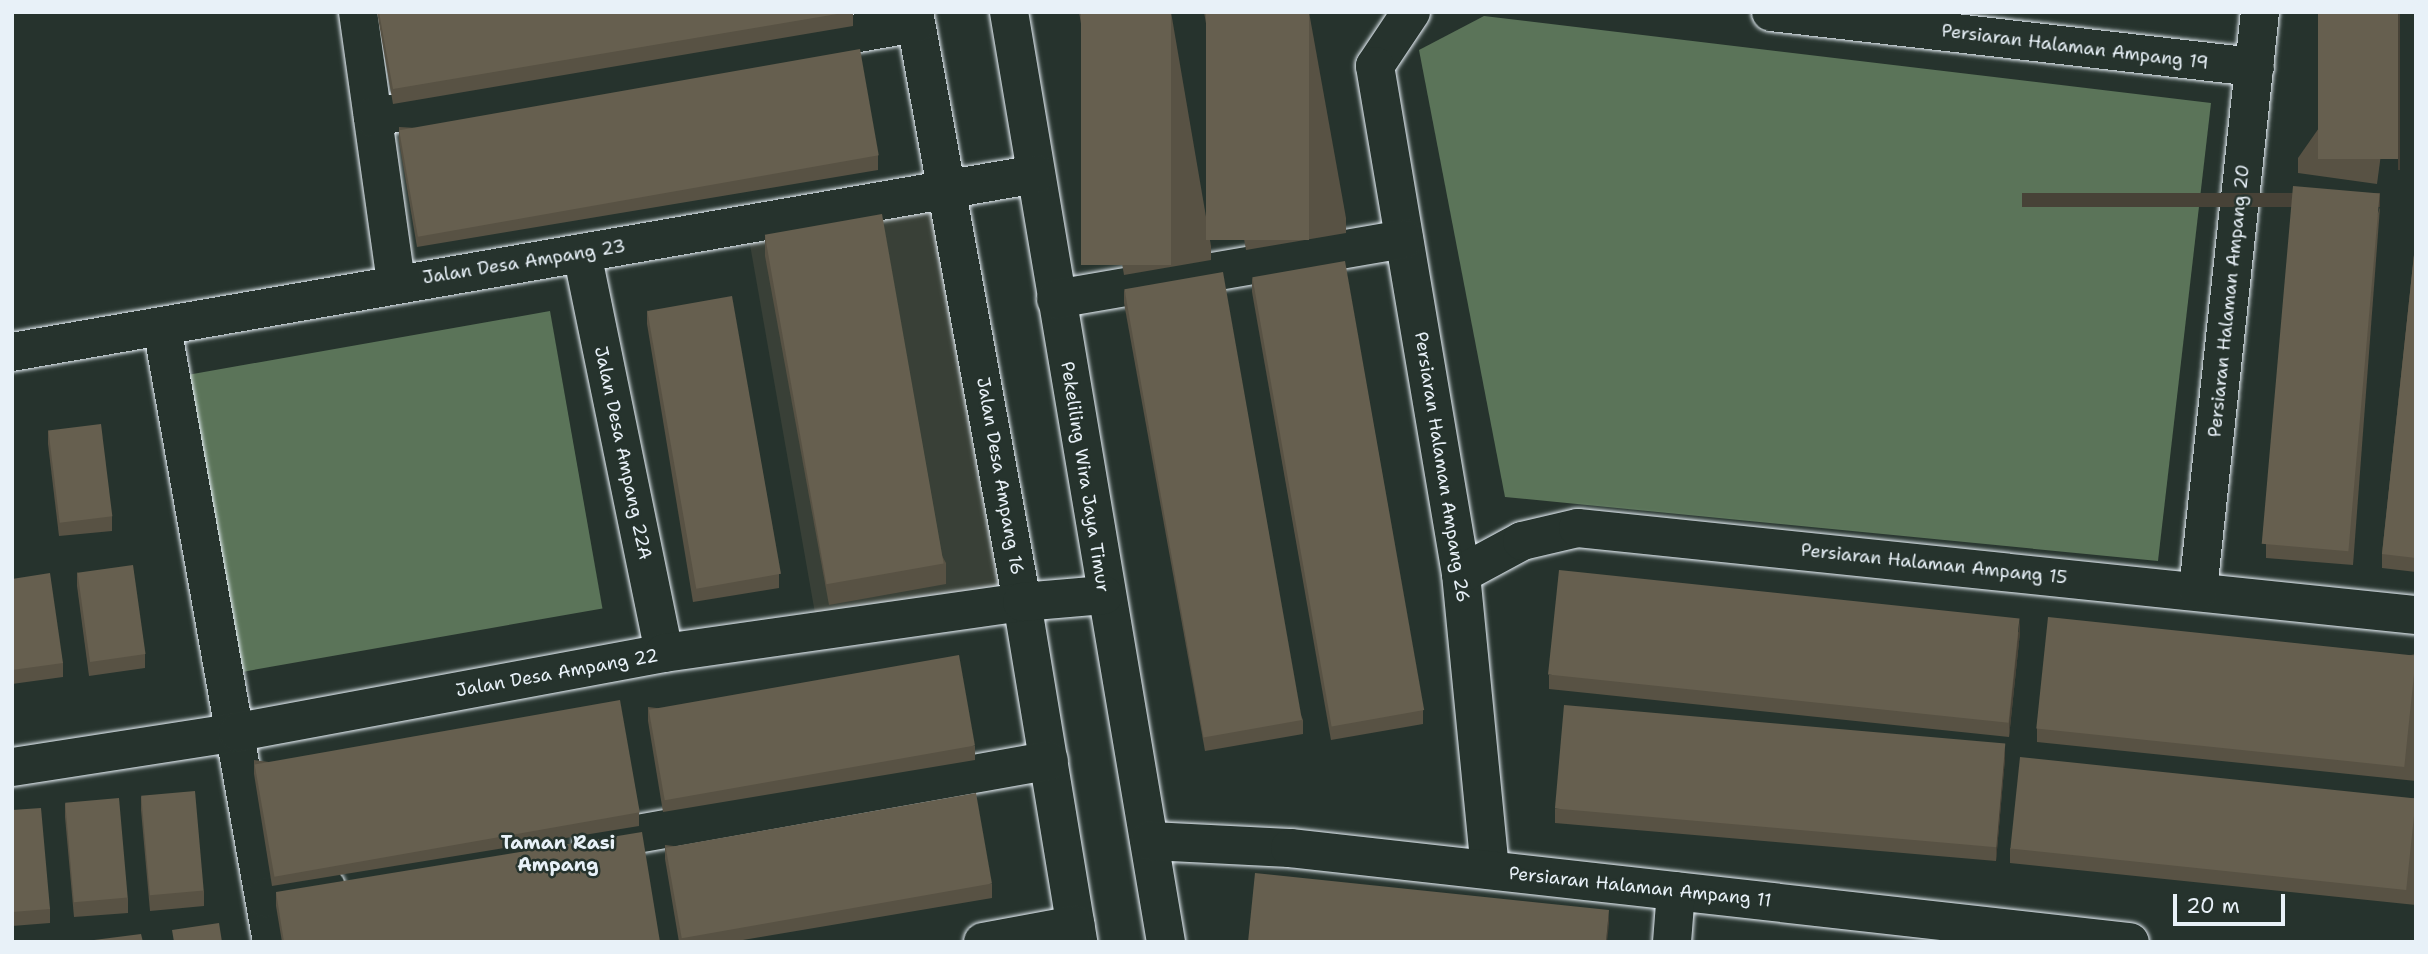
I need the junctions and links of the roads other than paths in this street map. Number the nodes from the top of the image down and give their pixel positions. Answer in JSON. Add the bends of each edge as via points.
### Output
{"nodes":[{"id":1,"x":358,"y":12,"type":"edge"},
{"id":2,"x":1009,"y":12,"type":"edge"},
{"id":3,"x":1411,"y":12,"type":"edge"},
{"id":4,"x":1771,"y":12,"type":"edge"},
{"id":5,"x":2260,"y":12,"type":"edge"},
{"id":6,"x":915,"y":17,"type":"edge"},
{"id":7,"x":2255,"y":67,"type":"junction"},
{"id":8,"x":373,"y":117,"type":"junction"},
{"id":9,"x":1035,"y":174,"type":"junction"},
{"id":10,"x":949,"y":191,"type":"junction"},
{"id":11,"x":1404,"y":239,"type":"junction"},
{"id":12,"x":582,"y":253,"type":"junction"},
{"id":13,"x":396,"y":283,"type":"junction"},
{"id":14,"x":1056,"y":299,"type":"junction"},
{"id":15,"x":162,"y":327,"type":"junction"},
{"id":16,"x":12,"y":352,"type":"edge"},
{"id":17,"x":1461,"y":574,"type":"junction"},
{"id":18,"x":2198,"y":590,"type":"junction"},
{"id":19,"x":1104,"y":595,"type":"junction"},
{"id":20,"x":1022,"y":602,"type":"junction"},
{"id":21,"x":2416,"y":615,"type":"edge"},
{"id":22,"x":664,"y":653,"type":"junction"},
{"id":23,"x":238,"y":732,"type":"junction"},
{"id":24,"x":1049,"y":761,"type":"junction"},
{"id":25,"x":12,"y":766,"type":"edge"},
{"id":26,"x":1150,"y":841,"type":"junction"},
{"id":27,"x":552,"y":849,"type":"edge"},
{"id":28,"x":1490,"y":870,"type":"junction"},
{"id":29,"x":361,"y":881,"type":"edge"},
{"id":30,"x":1676,"y":891,"type":"junction"},
{"id":31,"x":265,"y":898,"type":"junction"},
{"id":32,"x":1957,"y":932,"type":"edge"},
{"id":33,"x":1077,"y":933,"type":"edge"},
{"id":34,"x":272,"y":942,"type":"edge"},
{"id":35,"x":983,"y":942,"type":"edge"},
{"id":36,"x":1166,"y":942,"type":"edge"},
{"id":37,"x":1672,"y":942,"type":"edge"},
{"id":38,"x":2130,"y":942,"type":"edge"}],
"edges":[{"from":1,"to":8,"type":"street"},
{"from":2,"to":9,"type":"street","name":"Pekeliling Wira Jaya Timur"},
{"from":3,"to":11,"type":"street","name":"Persiaran Halaman Ampang 26","via":[[1375,66]]},
{"from":4,"to":7,"type":"street","name":"Persiaran Halaman Ampang 19"},
{"from":5,"to":7,"type":"street","name":"Persiaran Halaman Ampang 20"},
{"from":6,"to":8,"type":"street"},
{"from":6,"to":10,"type":"street","name":"Jalan Desa Ampang 16"},
{"from":7,"to":18,"type":"street","name":"Persiaran Halaman Ampang 20"},
{"from":8,"to":13,"type":"street"},
{"from":9,"to":10,"type":"street","name":"Jalan Desa Ampang 23"},
{"from":9,"to":14,"type":"street","name":"Pekeliling Wira Jaya Timur"},
{"from":10,"to":12,"type":"street","name":"Jalan Desa Ampang 23"},
{"from":10,"to":20,"type":"street","name":"Jalan Desa Ampang 16"},
{"from":11,"to":14,"type":"street"},
{"from":11,"to":17,"type":"street","name":"Persiaran Halaman Ampang 26"},
{"from":12,"to":13,"type":"street","name":"Jalan Desa Ampang 23"},
{"from":12,"to":22,"type":"street","name":"Jalan Desa Ampang 22A"},
{"from":13,"to":15,"type":"street","name":"Jalan Desa Ampang 23"},
{"from":14,"to":19,"type":"street","name":"Pekeliling Wira Jaya Timur"},
{"from":15,"to":16,"type":"street","name":"Jalan Desa Ampang 23"},
{"from":15,"to":23,"type":"street"},
{"from":17,"to":18,"type":"street","name":"Persiaran Halaman Ampang 15","via":[[1522,541],[1578,528]]},
{"from":17,"to":28,"type":"street","name":"Persiaran Halaman Ampang 26"},
{"from":18,"to":21,"type":"street","name":"Persiaran Halaman Ampang 15"},
{"from":19,"to":20,"type":"street","name":"Jalan Desa Ampang 22"},
{"from":19,"to":26,"type":"street","name":"Pekeliling Wira Jaya Timur"},
{"from":20,"to":22,"type":"street","name":"Jalan Desa Ampang 22"},
{"from":20,"to":24,"type":"street","name":"Jalan Desa Ampang 16"},
{"from":22,"to":23,"type":"street","name":"Jalan Desa Ampang 22"},
{"from":23,"to":25,"type":"street","name":"Jalan Desa Ampang 22"},
{"from":23,"to":31,"type":"street"},
{"from":24,"to":27,"type":"street"},
{"from":24,"to":33,"type":"street","name":"Jalan Desa Ampang 16"},
{"from":26,"to":28,"type":"street","name":"Persiaran Halaman Ampang 11","via":[[1290,848]]},
{"from":26,"to":36,"type":"street","name":"Pekeliling Wira Jaya Timur"},
{"from":28,"to":30,"type":"street","name":"Persiaran Halaman Ampang 11"},
{"from":29,"to":31,"type":"street"},
{"from":30,"to":32,"type":"street","name":"Persiaran Halaman Ampang 11"},
{"from":30,"to":37,"type":"street"},
{"from":31,"to":34,"type":"street"},
{"from":32,"to":38,"type":"street","name":"Persiaran Halaman Ampang 11"},
{"from":33,"to":35,"type":"street"}]}
